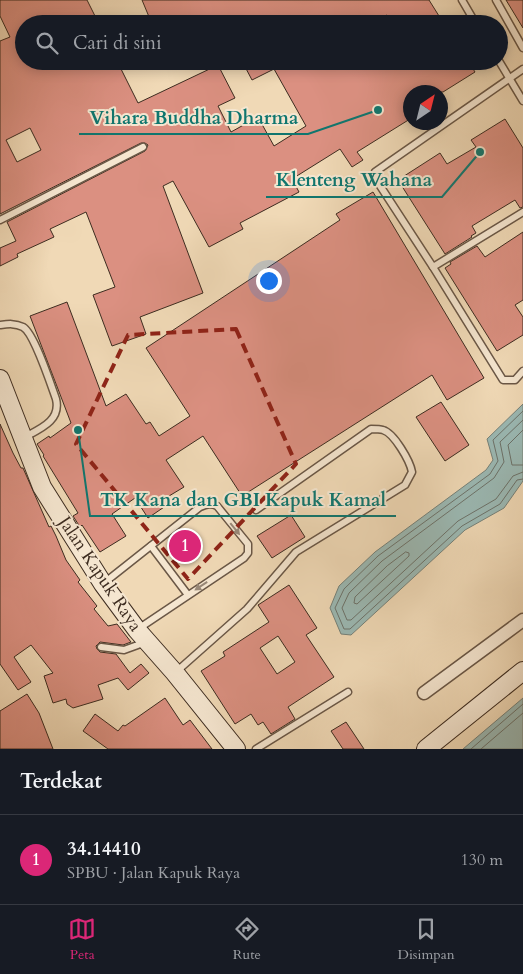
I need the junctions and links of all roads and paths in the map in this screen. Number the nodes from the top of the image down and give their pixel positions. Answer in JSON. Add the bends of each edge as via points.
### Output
{"nodes":[{"id":1,"x":462,"y":0,"type":"edge"},
{"id":2,"x":496,"y":0,"type":"edge"},
{"id":3,"x":471,"y":15,"type":"edge"},
{"id":4,"x":504,"y":15,"type":"edge"},
{"id":5,"x":508,"y":21,"type":"edge"},
{"id":6,"x":523,"y":48,"type":"edge"},
{"id":7,"x":523,"y":69,"type":"edge"},
{"id":8,"x":504,"y":70,"type":"edge"},
{"id":9,"x":509,"y":78,"type":"junction"},
{"id":10,"x":523,"y":101,"type":"edge"},
{"id":11,"x":143,"y":147,"type":"dead end"},
{"id":12,"x":523,"y":212,"type":"edge"},
{"id":13,"x":0,"y":220,"type":"edge"},
{"id":14,"x":433,"y":267,"type":"junction"},
{"id":15,"x":0,"y":325,"type":"edge"},
{"id":16,"x":523,"y":371,"type":"edge"},
{"id":17,"x":0,"y":379,"type":"edge"},
{"id":18,"x":22,"y":438,"type":"junction"},
{"id":19,"x":256,"y":510,"type":"dead end"},
{"id":20,"x":151,"y":546,"type":"junction"},
{"id":21,"x":103,"y":584,"type":"junction"},
{"id":22,"x":188,"y":595,"type":"junction"},
{"id":23,"x":523,"y":620,"type":"edge"},
{"id":24,"x":142,"y":636,"type":"junction"},
{"id":25,"x":101,"y":647,"type":"dead end"},
{"id":26,"x":523,"y":671,"type":"edge"},
{"id":27,"x":174,"y":673,"type":"junction"},
{"id":28,"x":348,"y":692,"type":"dead end"},
{"id":29,"x":424,"y":693,"type":"dead end"},
{"id":30,"x":236,"y":749,"type":"edge"},
{"id":31,"x":256,"y":749,"type":"edge"},
{"id":32,"x":426,"y":749,"type":"edge"}],
"edges":[{"from":1,"to":3,"type":"lane"},
{"from":2,"to":4,"type":"lane"},
{"from":5,"to":6,"type":"lane"},
{"from":7,"to":9,"type":"lane"},
{"from":8,"to":9,"type":"lane"},
{"from":9,"to":10,"type":"lane"},
{"from":9,"to":14,"type":"lane","via":[[374,174]]},
{"from":11,"to":13,"type":"lane"},
{"from":12,"to":14,"type":"lane"},
{"from":14,"to":16,"type":"lane","via":[[503,380],[515,380]]},
{"from":15,"to":18,"type":"lane","via":[[14,324],[25,328],[32,337],[58,408],[55,418]]},
{"from":17,"to":18,"type":"main road","name":"Jalan Kapuk Raya"},
{"from":18,"to":21,"type":"main road","name":"Jalan Kapuk Raya","via":[[42,488]]},
{"from":19,"to":27,"type":"lane","via":[[371,429],[384,430],[392,436],[411,464],[412,472],[406,485],[296,552],[247,609]]},
{"from":20,"to":21,"type":"lane"},
{"from":20,"to":22,"type":"lane"},
{"from":20,"to":22,"type":"lane","one_way":true,"via":[[200,506],[212,504],[248,544],[244,558]]},
{"from":21,"to":24,"type":"main road","name":"Jalan Kapuk Raya"},
{"from":22,"to":24,"type":"lane"},
{"from":23,"to":29,"type":"street"},
{"from":24,"to":25,"type":"lane","via":[[124,650]]},
{"from":24,"to":27,"type":"main road","name":"Jalan Kapuk Raya"},
{"from":26,"to":32,"type":"main road"},
{"from":27,"to":30,"type":"main road","name":"Jalan Kapuk Raya"},
{"from":28,"to":31,"type":"lane"}]}
